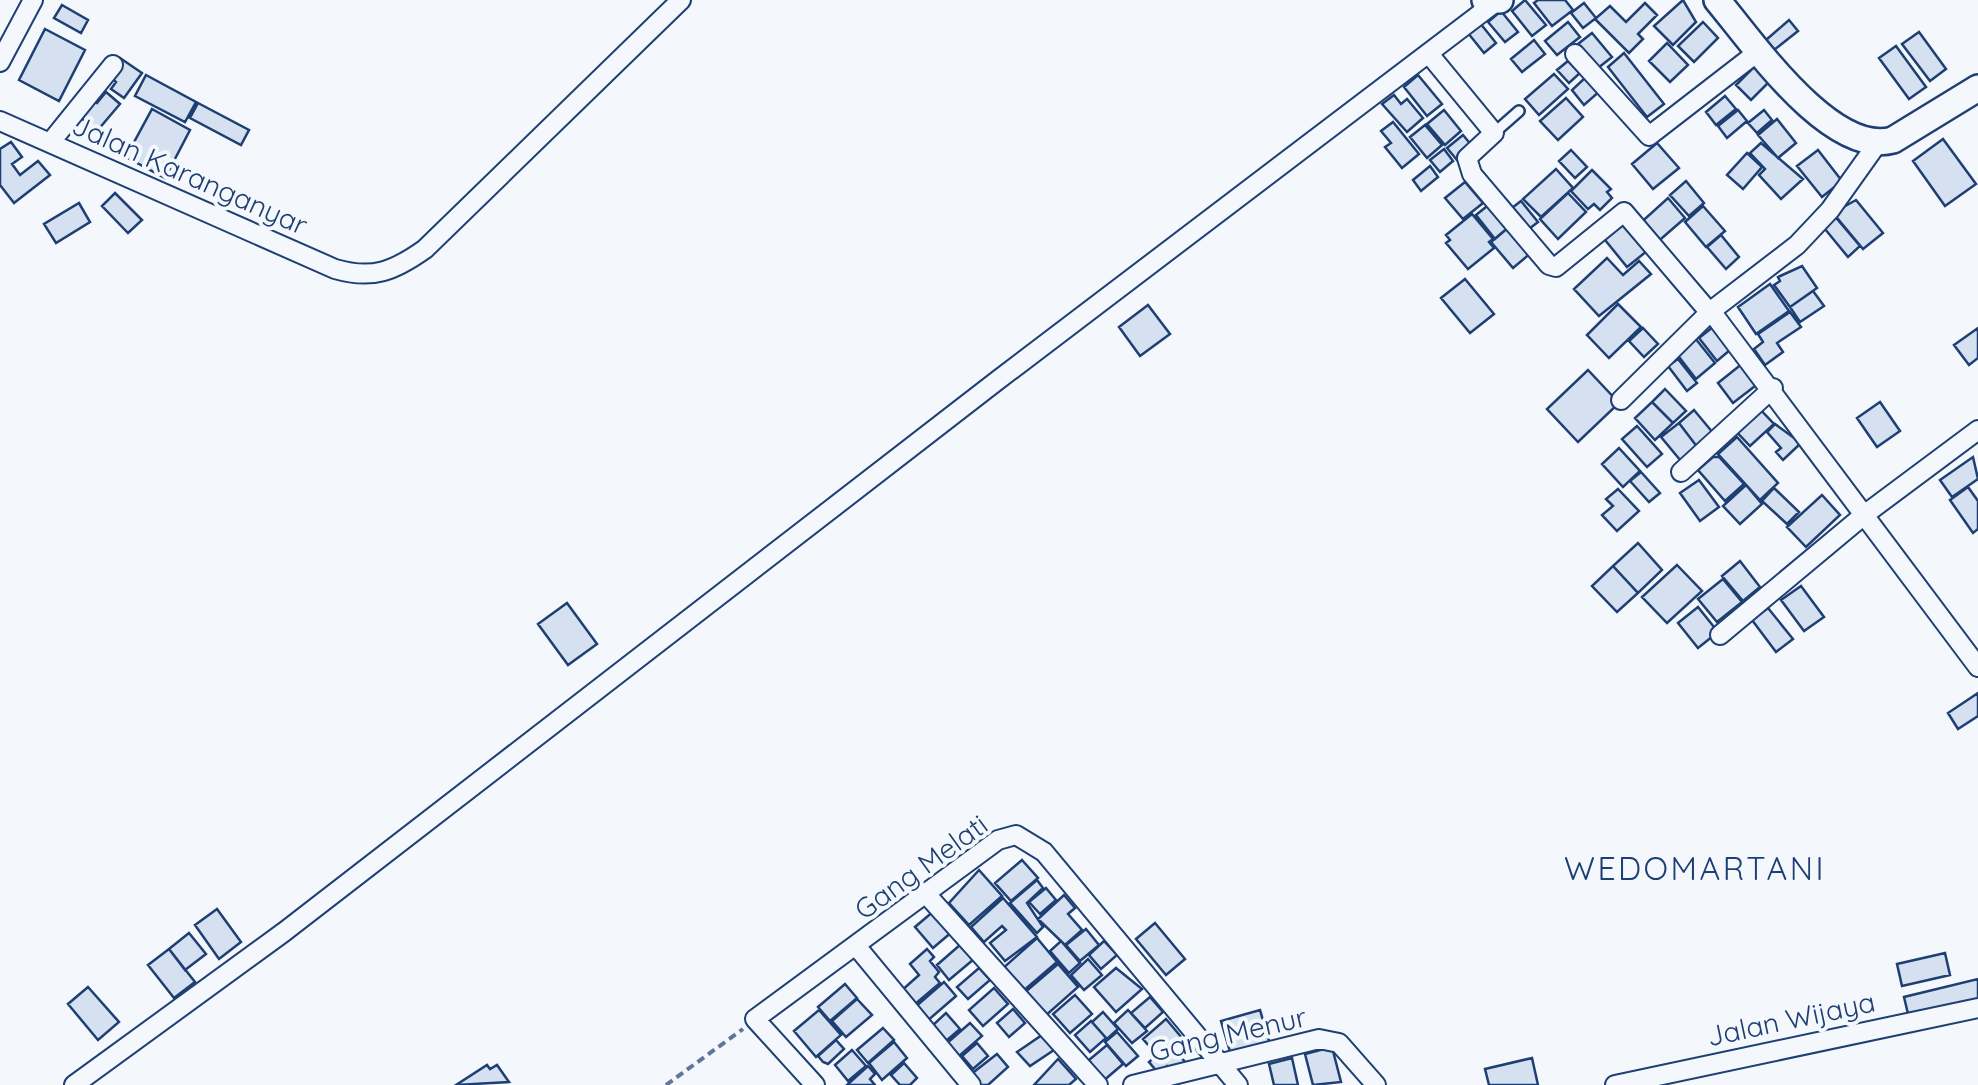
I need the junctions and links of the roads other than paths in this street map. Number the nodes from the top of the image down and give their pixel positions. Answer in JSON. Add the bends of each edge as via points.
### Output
{"nodes":[{"id":1,"x":33,"y":0,"type":"edge"},
{"id":2,"x":681,"y":0,"type":"edge"},
{"id":3,"x":1485,"y":0,"type":"edge"},
{"id":4,"x":1499,"y":0,"type":"edge"},
{"id":5,"x":1718,"y":0,"type":"edge"},
{"id":6,"x":1759,"y":50,"type":"junction"},
{"id":7,"x":1428,"y":54,"type":"junction"},
{"id":8,"x":1576,"y":54,"type":"dead end"},
{"id":9,"x":0,"y":62,"type":"edge"},
{"id":10,"x":113,"y":65,"type":"dead end"},
{"id":11,"x":1978,"y":88,"type":"edge"},
{"id":12,"x":1519,"y":112,"type":"dead end"},
{"id":13,"x":0,"y":121,"type":"edge"},
{"id":14,"x":1494,"y":133,"type":"junction"},
{"id":15,"x":50,"y":144,"type":"junction"},
{"id":16,"x":1878,"y":144,"type":"junction"},
{"id":17,"x":1710,"y":312,"type":"junction"},
{"id":18,"x":1773,"y":388,"type":"junction"},
{"id":19,"x":1621,"y":400,"type":"dead end"},
{"id":20,"x":1978,"y":430,"type":"edge"},
{"id":21,"x":1681,"y":472,"type":"dead end"},
{"id":22,"x":1864,"y":514,"type":"junction"},
{"id":23,"x":1720,"y":635,"type":"dead end"},
{"id":24,"x":1978,"y":666,"type":"edge"},
{"id":25,"x":927,"y":896,"type":"junction"},
{"id":26,"x":857,"y":947,"type":"junction"},
{"id":27,"x":1978,"y":1008,"type":"edge"},
{"id":28,"x":1221,"y":1066,"type":"junction"},
{"id":29,"x":74,"y":1085,"type":"edge"},
{"id":30,"x":815,"y":1085,"type":"edge"},
{"id":31,"x":971,"y":1085,"type":"edge"},
{"id":32,"x":1098,"y":1085,"type":"edge"},
{"id":33,"x":1133,"y":1085,"type":"edge"},
{"id":34,"x":1238,"y":1085,"type":"edge"},
{"id":35,"x":1376,"y":1085,"type":"edge"},
{"id":36,"x":1615,"y":1085,"type":"edge"}],
"edges":[{"from":1,"to":9,"type":"street"},
{"from":2,"to":15,"type":"street","name":"Jalan Karanganyar","via":[[398,268],[360,276]]},
{"from":3,"to":4,"type":"main road"},
{"from":4,"to":7,"type":"street"},
{"from":5,"to":6,"type":"main road"},
{"from":6,"to":8,"type":"street","via":[[1649,136]]},
{"from":6,"to":16,"type":"main road","via":[[1821,116],[1843,133]]},
{"from":7,"to":14,"type":"street"},
{"from":7,"to":29,"type":"street","via":[[284,932]]},
{"from":10,"to":15,"type":"street"},
{"from":11,"to":16,"type":"main road","via":[[1914,130]]},
{"from":12,"to":14,"type":"lane"},
{"from":13,"to":15,"type":"street","name":"Jalan Karanganyar"},
{"from":14,"to":17,"type":"street","via":[[1472,152],[1468,165],[1548,265],[1556,267],[1624,212]]},
{"from":16,"to":17,"type":"street","via":[[1797,245]]},
{"from":17,"to":18,"type":"street"},
{"from":17,"to":19,"type":"street"},
{"from":18,"to":21,"type":"street"},
{"from":18,"to":22,"type":"street"},
{"from":20,"to":22,"type":"street"},
{"from":22,"to":23,"type":"street"},
{"from":22,"to":24,"type":"street"},
{"from":25,"to":26,"type":"street","name":"Gang Melati"},
{"from":25,"to":28,"type":"street","name":"Gang Melati","via":[[1006,836],[1029,841]]},
{"from":25,"to":32,"type":"street"},
{"from":26,"to":30,"type":"street","name":"Gang Melati","via":[[755,1020]]},
{"from":26,"to":31,"type":"street"},
{"from":27,"to":36,"type":"street","name":"Jalan Wijaya"},
{"from":28,"to":33,"type":"street","name":"Gang Menur"},
{"from":28,"to":34,"type":"street","name":"Gang Melati"},
{"from":28,"to":35,"type":"street","name":"Gang Menur","via":[[1330,1039]]}]}
